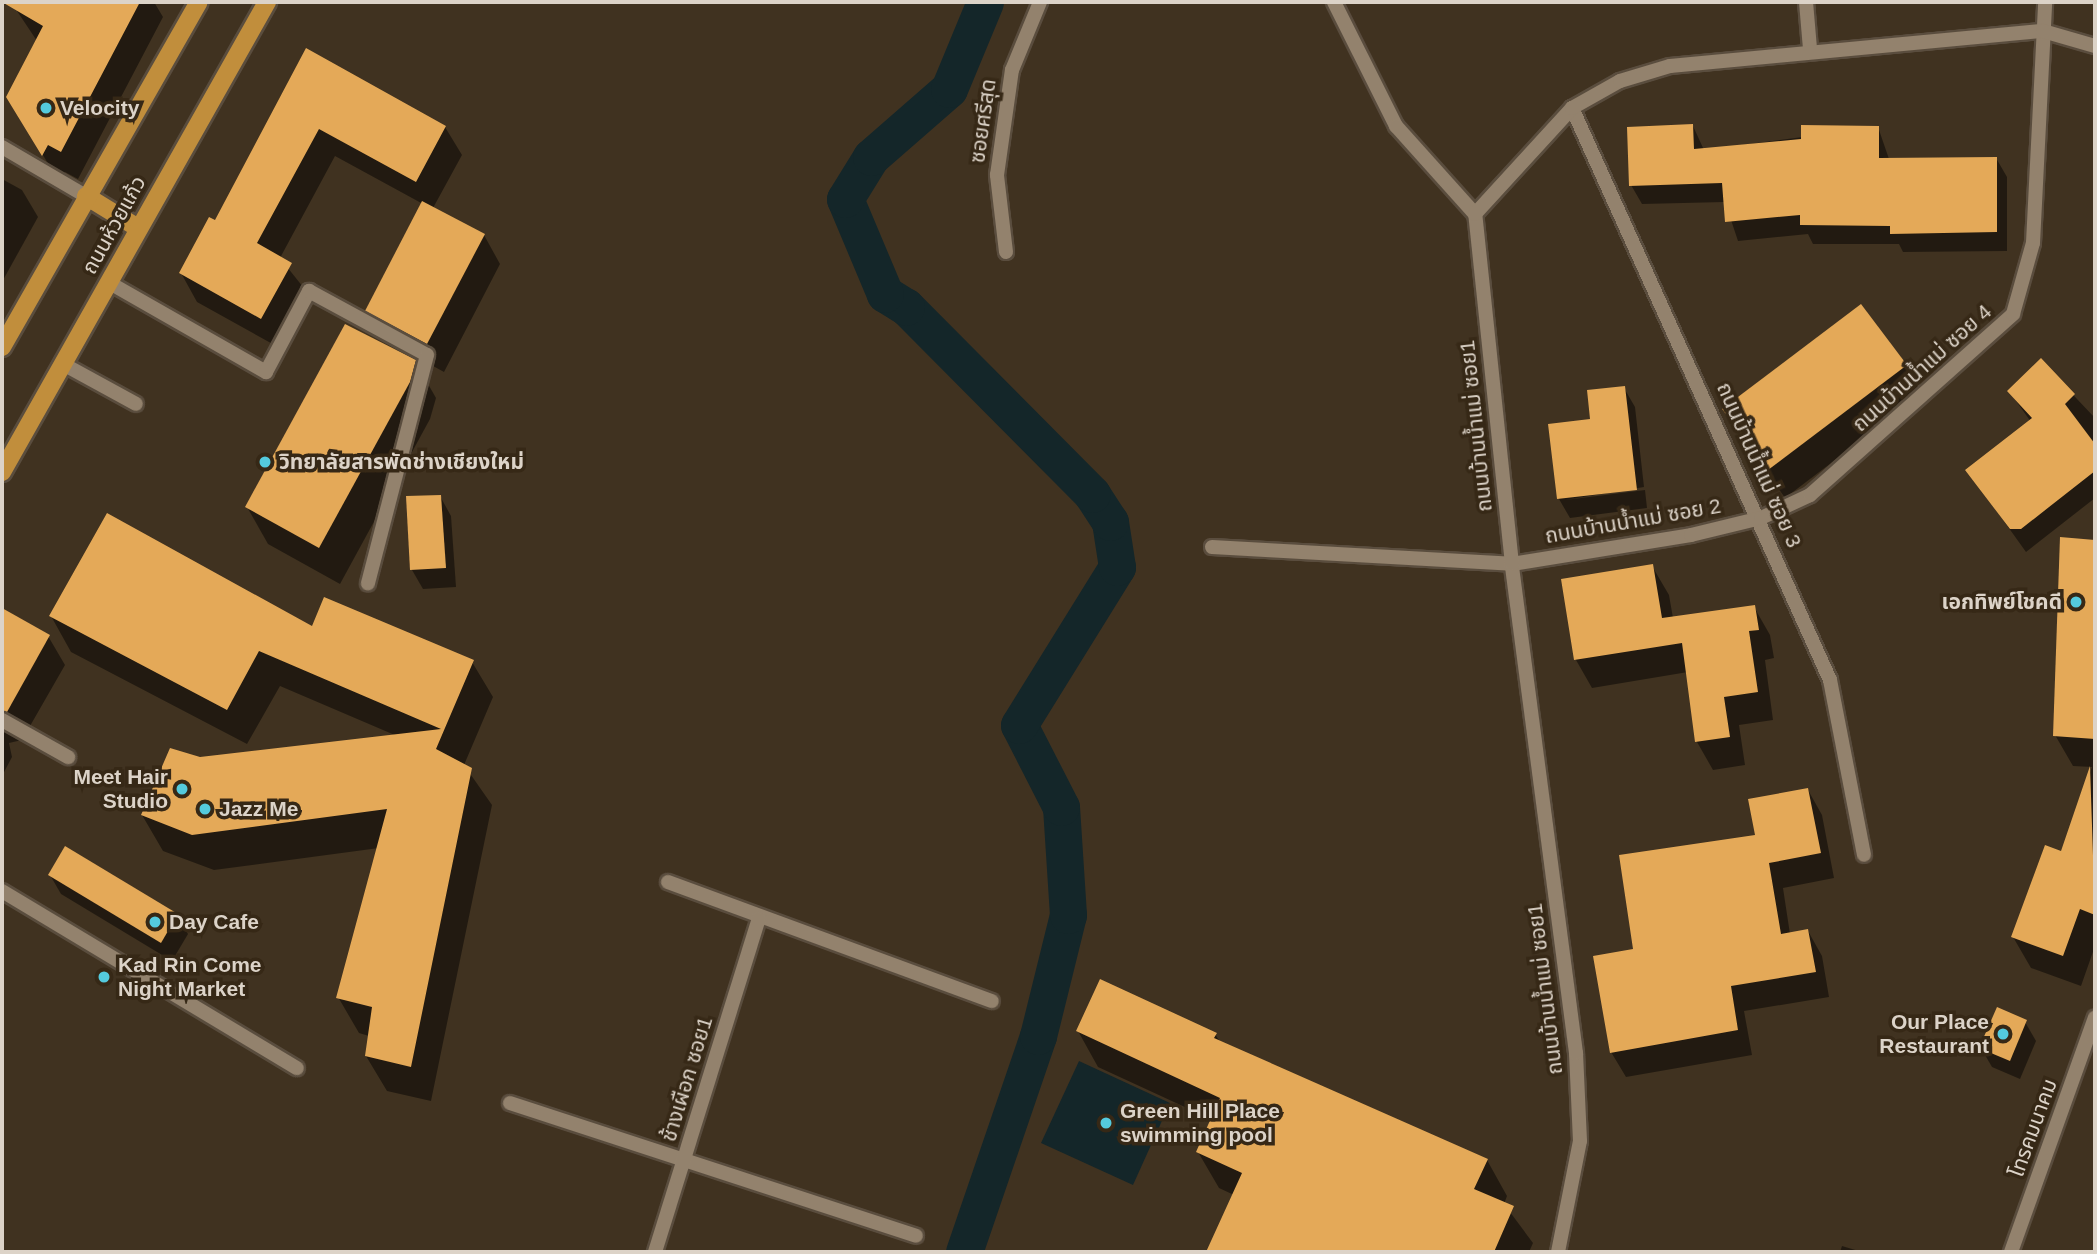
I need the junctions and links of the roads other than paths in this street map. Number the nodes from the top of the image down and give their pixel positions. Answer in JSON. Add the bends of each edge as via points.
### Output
{"nodes":[{"id":1,"x":198,"y":2,"type":"edge"},
{"id":2,"x":267,"y":2,"type":"edge"},
{"id":3,"x":1040,"y":2,"type":"edge"},
{"id":4,"x":1334,"y":2,"type":"edge"},
{"id":5,"x":1806,"y":2,"type":"edge"},
{"id":6,"x":2045,"y":2,"type":"edge"},
{"id":7,"x":2043,"y":31,"type":"junction"},
{"id":8,"x":2095,"y":46,"type":"edge"},
{"id":9,"x":1810,"y":49,"type":"junction"},
{"id":10,"x":1572,"y":108,"type":"junction"},
{"id":11,"x":2,"y":147,"type":"edge"},
{"id":12,"x":86,"y":197,"type":"junction"},
{"id":13,"x":1475,"y":214,"type":"junction"},
{"id":14,"x":138,"y":228,"type":"junction"},
{"id":15,"x":1006,"y":252,"type":"dead end"},
{"id":16,"x":108,"y":282,"type":"junction"},
{"id":17,"x":2,"y":347,"type":"edge"},
{"id":18,"x":63,"y":364,"type":"junction"},
{"id":19,"x":136,"y":404,"type":"dead end"},
{"id":20,"x":2,"y":472,"type":"edge"},
{"id":21,"x":1761,"y":518,"type":"junction"},
{"id":22,"x":1212,"y":547,"type":"dead end"},
{"id":23,"x":1512,"y":564,"type":"junction"},
{"id":24,"x":368,"y":583,"type":"dead end"},
{"id":25,"x":2,"y":720,"type":"edge"},
{"id":26,"x":68,"y":757,"type":"dead end"},
{"id":27,"x":1864,"y":855,"type":"dead end"},
{"id":28,"x":668,"y":881,"type":"dead end"},
{"id":29,"x":2,"y":891,"type":"edge"},
{"id":30,"x":759,"y":919,"type":"junction"},
{"id":31,"x":992,"y":1001,"type":"dead end"},
{"id":32,"x":2095,"y":1018,"type":"edge"},
{"id":33,"x":297,"y":1069,"type":"dead end"},
{"id":34,"x":510,"y":1103,"type":"dead end"},
{"id":35,"x":684,"y":1161,"type":"junction"},
{"id":36,"x":916,"y":1236,"type":"dead end"},
{"id":37,"x":655,"y":1252,"type":"edge"},
{"id":38,"x":1558,"y":1252,"type":"edge"},
{"id":39,"x":2011,"y":1252,"type":"edge"}],
"edges":[{"from":1,"to":12,"type":"main road","name":"ถนนห้วยแก้ว"},
{"from":2,"to":14,"type":"main road","name":"ถนนห้วยแก้ว"},
{"from":3,"to":15,"type":"street","name":"ซอยศรีสุด","via":[[1012,70],[997,175]]},
{"from":4,"to":13,"type":"street","via":[[1396,126]]},
{"from":5,"to":9,"type":"street"},
{"from":6,"to":7,"type":"street","name":"ถนนบ้านน้ำแม่ ซอย 4"},
{"from":7,"to":8,"type":"street"},
{"from":7,"to":9,"type":"street"},
{"from":7,"to":21,"type":"street","name":"ถนนบ้านน้ำแม่ ซอย 4","via":[[2033,243],[2013,314],[1810,495]]},
{"from":9,"to":10,"type":"street","via":[[1671,66],[1620,81]]},
{"from":10,"to":13,"type":"street"},
{"from":10,"to":21,"type":"street","name":"ถนนบ้านน้ำแม่ ซอย 3"},
{"from":11,"to":12,"type":"street"},
{"from":12,"to":14,"type":"main road"},
{"from":12,"to":17,"type":"main road","name":"ถนนห้วยแก้ว"},
{"from":13,"to":23,"type":"street","name":"ถนนบ้านน้ำแม่ ซอย1"},
{"from":14,"to":16,"type":"main road","name":"ถนนห้วยแก้ว"},
{"from":16,"to":18,"type":"main road","name":"ถนนห้วยแก้ว"},
{"from":16,"to":24,"type":"street","via":[[266,372],[309,291],[427,355]]},
{"from":18,"to":19,"type":"street"},
{"from":18,"to":20,"type":"main road","name":"ถนนห้วยแก้ว"},
{"from":21,"to":23,"type":"street","name":"ถนนบ้านน้ำแม่ ซอย 2"},
{"from":21,"to":27,"type":"street","name":"ถนนบ้านน้ำแม่ ซอย 3","via":[[1830,680]]},
{"from":22,"to":23,"type":"street","name":"ถนนบ้านน้ำแม่ ซอย 2"},
{"from":23,"to":38,"type":"street","name":"ถนนบ้านน้ำแม่ ซอย1","via":[[1576,1053],[1580,1141]]},
{"from":25,"to":26,"type":"street"},
{"from":28,"to":30,"type":"street"},
{"from":29,"to":33,"type":"street"},
{"from":30,"to":31,"type":"street"},
{"from":30,"to":35,"type":"street","name":"ช้างเผือก ซอย1"},
{"from":32,"to":39,"type":"street","name":"โทรคมนาคม"},
{"from":34,"to":35,"type":"street"},
{"from":35,"to":36,"type":"street"},
{"from":35,"to":37,"type":"street","name":"ช้างเผือก ซอย1"}]}
